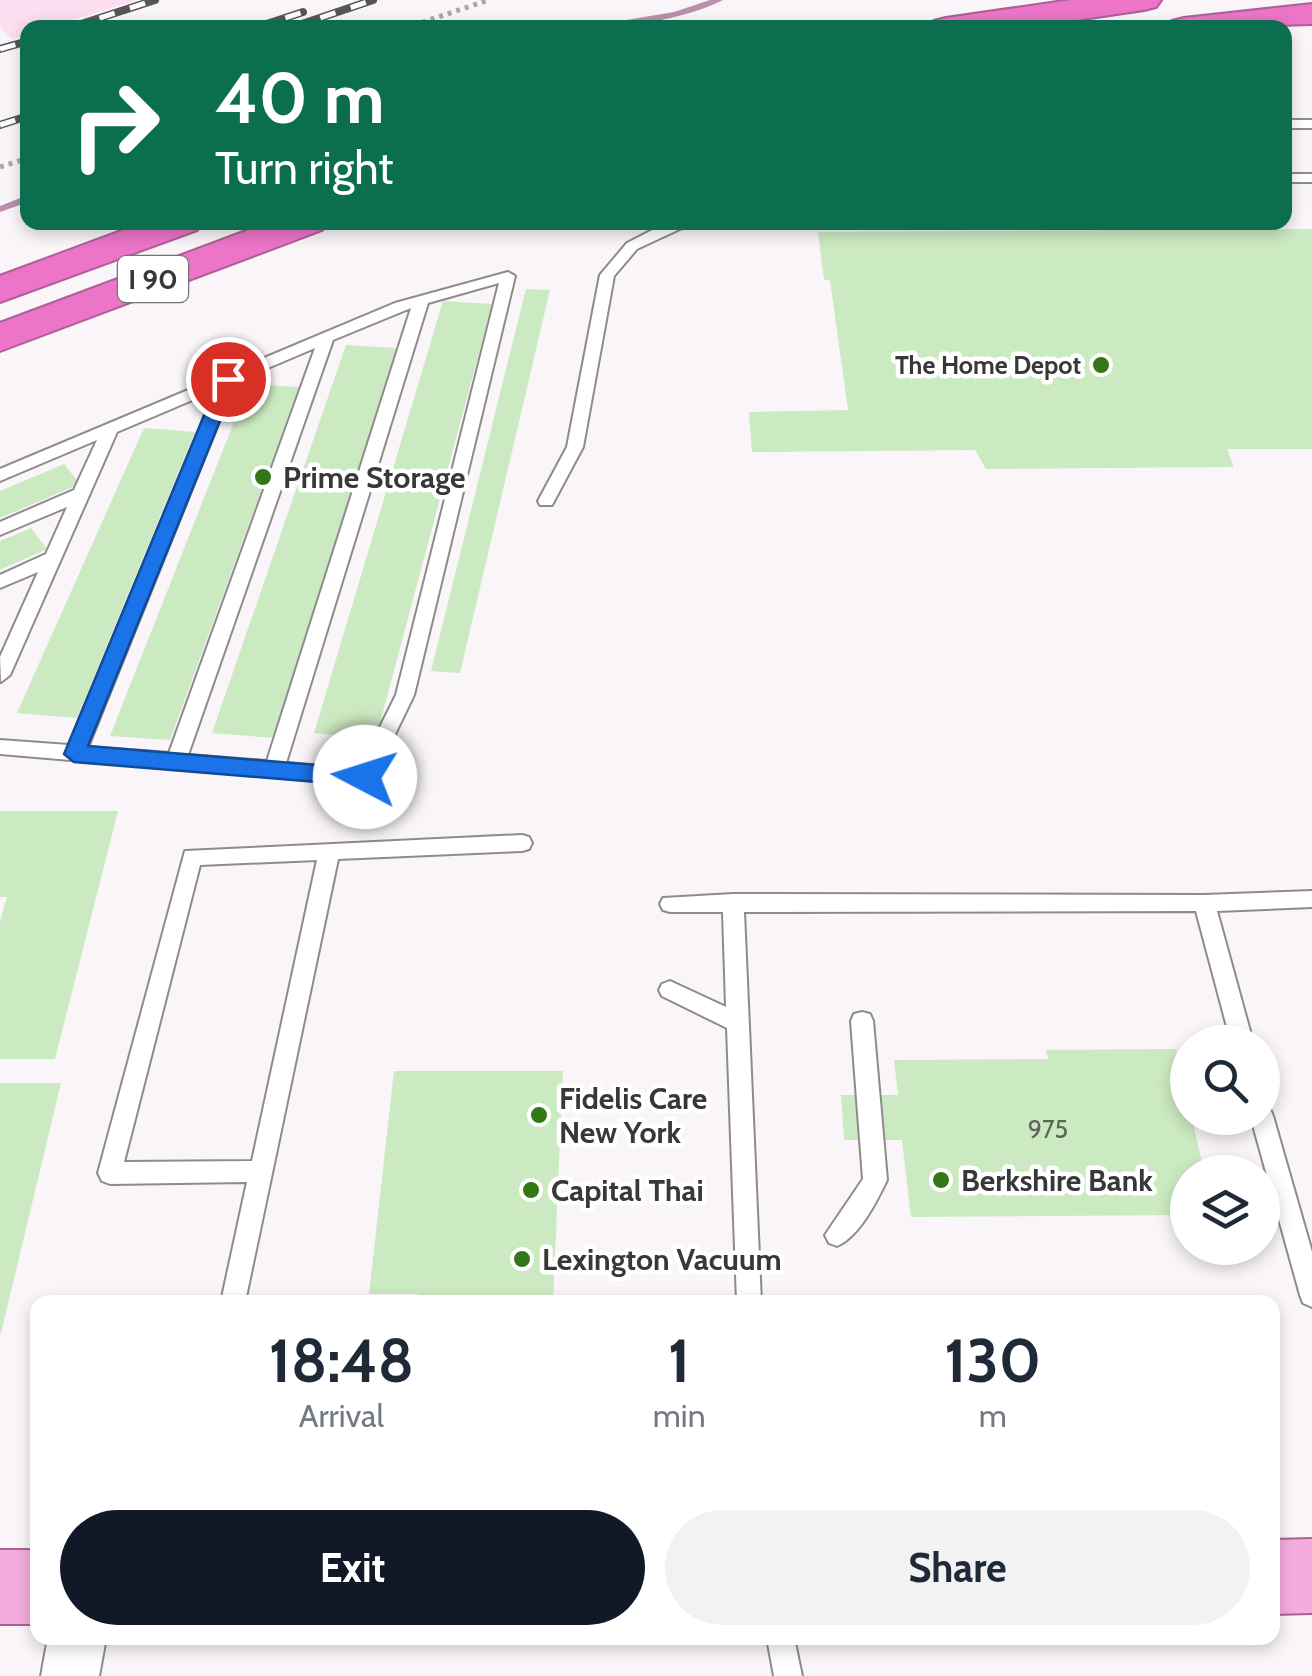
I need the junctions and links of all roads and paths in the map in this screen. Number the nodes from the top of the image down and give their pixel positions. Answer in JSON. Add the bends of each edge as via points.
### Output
{"nodes":[{"id":1,"x":489,"y":0,"type":"edge"},
{"id":2,"x":1144,"y":0,"type":"edge"},
{"id":3,"x":1312,"y":14,"type":"edge"},
{"id":4,"x":429,"y":20,"type":"edge"},
{"id":5,"x":1003,"y":20,"type":"edge"},
{"id":6,"x":1257,"y":20,"type":"edge"},
{"id":7,"x":161,"y":230,"type":"edge"},
{"id":8,"x":287,"y":230,"type":"edge"},
{"id":9,"x":669,"y":230,"type":"edge"},
{"id":10,"x":0,"y":290,"type":"edge"},
{"id":11,"x":422,"y":300,"type":"junction"},
{"id":12,"x":0,"y":338,"type":"edge"},
{"id":13,"x":326,"y":338,"type":"junction"},
{"id":14,"x":228,"y":379,"type":"junction"},
{"id":15,"x":110,"y":429,"type":"junction"},
{"id":16,"x":0,"y":475,"type":"edge"},
{"id":17,"x":81,"y":494,"type":"junction"},
{"id":18,"x":546,"y":501,"type":"dead end"},
{"id":19,"x":0,"y":529,"type":"edge"},
{"id":20,"x":53,"y":558,"type":"junction"},
{"id":21,"x":0,"y":582,"type":"edge"},
{"id":22,"x":0,"y":675,"type":"edge"},
{"id":23,"x":0,"y":686,"type":"edge"},
{"id":24,"x":0,"y":747,"type":"edge"},
{"id":25,"x":74,"y":754,"type":"junction"},
{"id":26,"x":176,"y":762,"type":"junction"},
{"id":27,"x":274,"y":770,"type":"junction"},
{"id":28,"x":522,"y":844,"type":"dead end"},
{"id":29,"x":329,"y":852,"type":"junction"},
{"id":30,"x":1312,"y":899,"type":"edge"},
{"id":31,"x":733,"y":902,"type":"junction"},
{"id":32,"x":1204,"y":903,"type":"junction"},
{"id":33,"x":670,"y":904,"type":"dead end"},
{"id":34,"x":670,"y":990,"type":"dead end"},
{"id":35,"x":862,"y":1021,"type":"dead end"},
{"id":36,"x":738,"y":1023,"type":"junction"},
{"id":37,"x":1237,"y":1025,"type":"edge"},
{"id":38,"x":1267,"y":1135,"type":"edge"},
{"id":39,"x":262,"y":1171,"type":"junction"},
{"id":40,"x":836,"y":1235,"type":"dead end"},
{"id":41,"x":235,"y":1295,"type":"edge"},
{"id":42,"x":749,"y":1295,"type":"edge"},
{"id":43,"x":1312,"y":1295,"type":"edge"},
{"id":44,"x":1312,"y":1576,"type":"edge"},
{"id":45,"x":1280,"y":1578,"type":"edge"},
{"id":46,"x":30,"y":1586,"type":"edge"},
{"id":47,"x":0,"y":1587,"type":"edge"},
{"id":48,"x":77,"y":1645,"type":"edge"},
{"id":49,"x":782,"y":1645,"type":"edge"},
{"id":50,"x":70,"y":1676,"type":"edge"},
{"id":51,"x":788,"y":1676,"type":"edge"}],
"edges":[{"from":1,"to":4,"type":"path"},
{"from":2,"to":5,"type":"highway"},
{"from":3,"to":6,"type":"highway"},
{"from":7,"to":10,"type":"highway","number":"I 90"},
{"from":8,"to":12,"type":"highway","number":"I 90"},
{"from":9,"to":18,"type":"lane","via":[[632,246],[607,275],[575,446]]},
{"from":11,"to":13,"type":"lane"},
{"from":11,"to":27,"type":"lane"},
{"from":11,"to":27,"type":"lane","via":[[508,276],[404,695],[365,777]]},
{"from":13,"to":14,"type":"lane"},
{"from":13,"to":26,"type":"lane"},
{"from":14,"to":15,"type":"lane"},
{"from":14,"to":25,"type":"lane"},
{"from":15,"to":16,"type":"lane"},
{"from":15,"to":17,"type":"lane"},
{"from":17,"to":19,"type":"lane"},
{"from":17,"to":20,"type":"lane"},
{"from":20,"to":21,"type":"lane"},
{"from":20,"to":22,"type":"lane"},
{"from":22,"to":23,"type":"lane"},
{"from":24,"to":25,"type":"lane"},
{"from":25,"to":26,"type":"lane"},
{"from":26,"to":27,"type":"lane"},
{"from":28,"to":29,"type":"lane"},
{"from":29,"to":39,"type":"lane"},
{"from":29,"to":39,"type":"lane","via":[[192,857],[110,1173]]},
{"from":30,"to":32,"type":"lane"},
{"from":31,"to":32,"type":"lane"},
{"from":31,"to":33,"type":"lane"},
{"from":31,"to":36,"type":"lane"},
{"from":32,"to":37,"type":"lane"},
{"from":34,"to":36,"type":"lane"},
{"from":35,"to":40,"type":"lane","via":[[875,1180]]},
{"from":36,"to":42,"type":"lane"},
{"from":38,"to":43,"type":"lane"},
{"from":39,"to":41,"type":"lane"},
{"from":44,"to":45,"type":"main road"},
{"from":46,"to":47,"type":"main road"},
{"from":48,"to":50,"type":"street"},
{"from":49,"to":51,"type":"lane"}]}
